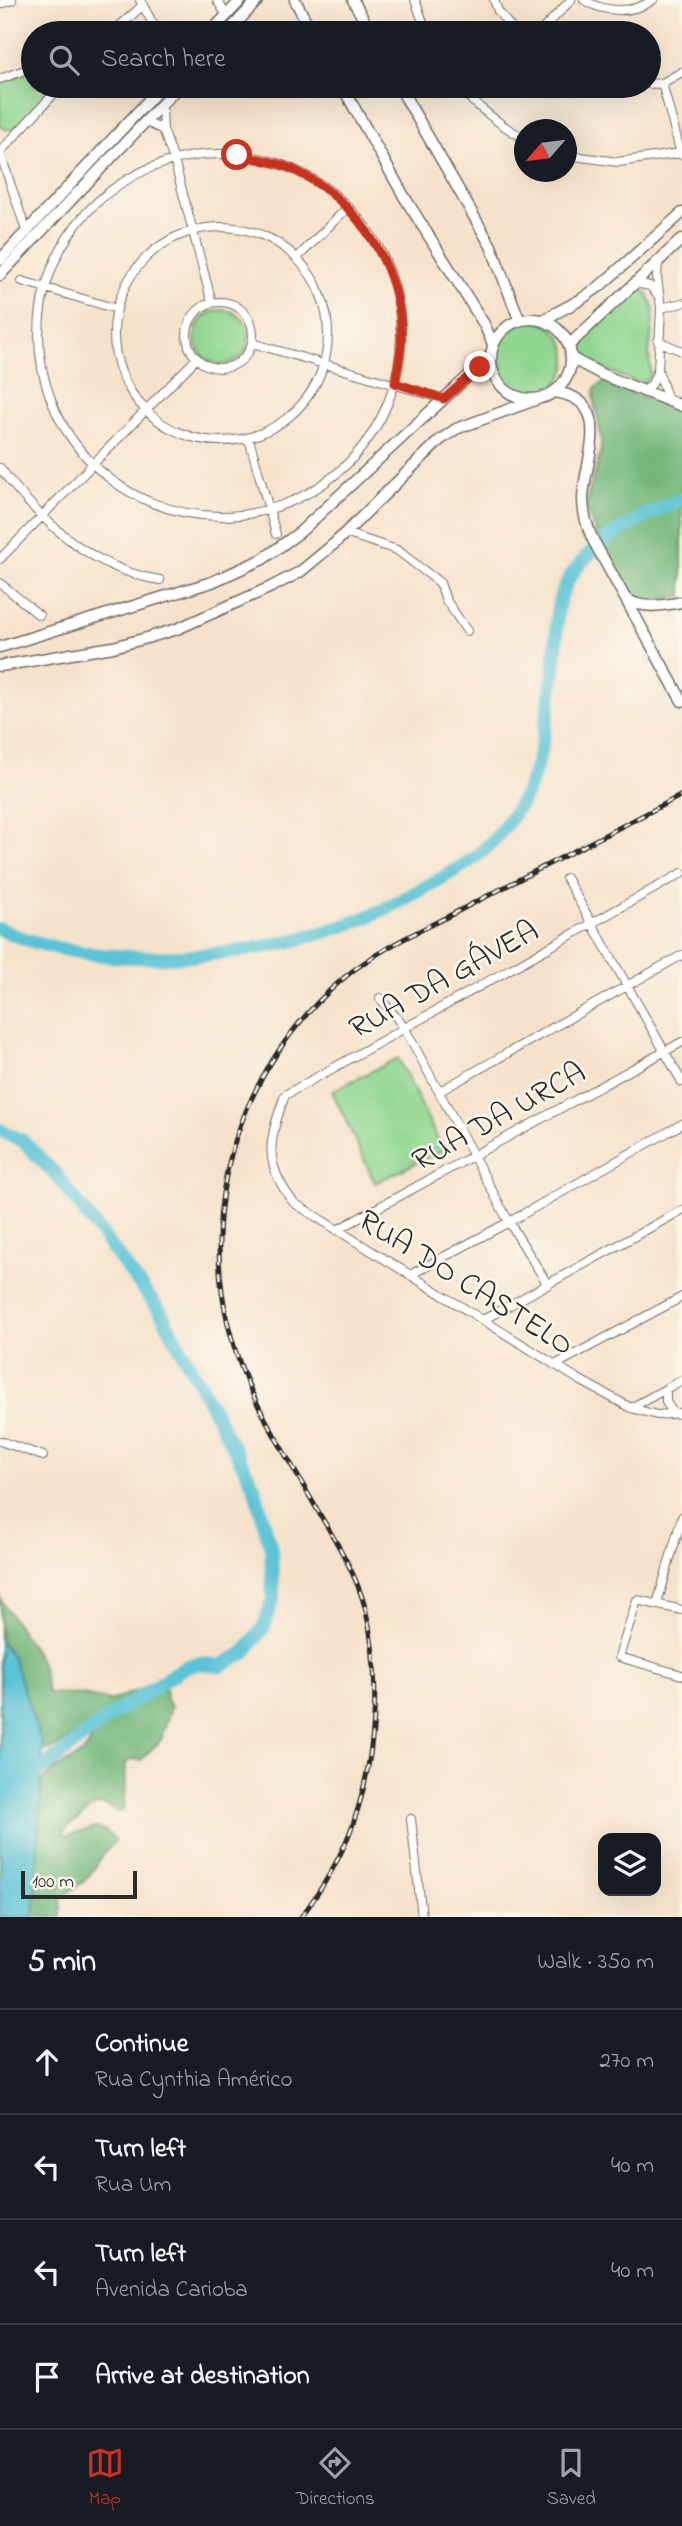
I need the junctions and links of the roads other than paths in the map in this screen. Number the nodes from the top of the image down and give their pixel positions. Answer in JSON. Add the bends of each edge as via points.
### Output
{"nodes":[{"id":1,"x":12,"y":0,"type":"edge"},
{"id":2,"x":217,"y":0,"type":"edge"},
{"id":3,"x":241,"y":0,"type":"edge"},
{"id":4,"x":258,"y":0,"type":"edge"},
{"id":5,"x":295,"y":0,"type":"edge"},
{"id":6,"x":353,"y":0,"type":"edge"},
{"id":7,"x":415,"y":0,"type":"edge"},
{"id":8,"x":494,"y":0,"type":"edge"},
{"id":9,"x":571,"y":0,"type":"edge"},
{"id":10,"x":584,"y":0,"type":"edge"},
{"id":11,"x":653,"y":0,"type":"edge"},
{"id":12,"x":141,"y":3,"type":"edge"},
{"id":13,"x":0,"y":4,"type":"edge"},
{"id":14,"x":227,"y":16,"type":"junction"},
{"id":15,"x":124,"y":21,"type":"edge"},
{"id":16,"x":151,"y":21,"type":"edge"},
{"id":17,"x":222,"y":21,"type":"edge"},
{"id":18,"x":238,"y":21,"type":"edge"},
{"id":19,"x":306,"y":21,"type":"edge"},
{"id":20,"x":364,"y":21,"type":"edge"},
{"id":21,"x":422,"y":21,"type":"edge"},
{"id":22,"x":506,"y":21,"type":"edge"},
{"id":23,"x":551,"y":21,"type":"edge"},
{"id":24,"x":21,"y":71,"type":"edge"},
{"id":25,"x":682,"y":72,"type":"edge"},
{"id":26,"x":0,"y":79,"type":"edge"},
{"id":27,"x":662,"y":83,"type":"joint"},
{"id":28,"x":50,"y":98,"type":"edge"},
{"id":29,"x":151,"y":98,"type":"edge"},
{"id":30,"x":167,"y":98,"type":"edge"},
{"id":31,"x":349,"y":98,"type":"edge"},
{"id":32,"x":406,"y":98,"type":"edge"},
{"id":33,"x":469,"y":98,"type":"edge"},
{"id":34,"x":477,"y":98,"type":"edge"},
{"id":35,"x":473,"y":102,"type":"junction"},
{"id":36,"x":162,"y":104,"type":"junction"},
{"id":37,"x":146,"y":122,"type":"junction"},
{"id":38,"x":163,"y":130,"type":"junction"},
{"id":39,"x":514,"y":132,"type":"edge"},
{"id":40,"x":0,"y":152,"type":"edge"},
{"id":41,"x":682,"y":153,"type":"edge"},
{"id":42,"x":577,"y":156,"type":"edge"},
{"id":43,"x":174,"y":160,"type":"junction"},
{"id":44,"x":348,"y":207,"type":"junction"},
{"id":45,"x":682,"y":213,"type":"edge"},
{"id":46,"x":192,"y":230,"type":"junction"},
{"id":47,"x":30,"y":236,"type":"junction"},
{"id":48,"x":682,"y":239,"type":"edge"},
{"id":49,"x":297,"y":258,"type":"junction"},
{"id":50,"x":0,"y":260,"type":"edge"},
{"id":51,"x":658,"y":261,"type":"junction"},
{"id":52,"x":0,"y":275,"type":"edge"},
{"id":53,"x":22,"y":281,"type":"dead end"},
{"id":54,"x":635,"y":283,"type":"junction"},
{"id":55,"x":46,"y":287,"type":"junction"},
{"id":56,"x":659,"y":297,"type":"junction"},
{"id":57,"x":212,"y":303,"type":"junction"},
{"id":58,"x":682,"y":303,"type":"edge"},
{"id":59,"x":661,"y":308,"type":"junction"},
{"id":60,"x":117,"y":309,"type":"junction"},
{"id":61,"x":519,"y":319,"type":"junction"},
{"id":62,"x":543,"y":320,"type":"junction"},
{"id":63,"x":658,"y":341,"type":"junction"},
{"id":64,"x":252,"y":343,"type":"junction"},
{"id":65,"x":493,"y":344,"type":"junction"},
{"id":66,"x":569,"y":345,"type":"junction"},
{"id":67,"x":682,"y":351,"type":"edge"},
{"id":68,"x":490,"y":356,"type":"junction"},
{"id":69,"x":197,"y":358,"type":"junction"},
{"id":70,"x":571,"y":358,"type":"junction"},
{"id":71,"x":325,"y":363,"type":"junction"},
{"id":72,"x":658,"y":370,"type":"junction"},
{"id":73,"x":395,"y":383,"type":"junction"},
{"id":74,"x":645,"y":391,"type":"junction"},
{"id":75,"x":548,"y":395,"type":"junction"},
{"id":76,"x":444,"y":399,"type":"junction"},
{"id":77,"x":668,"y":400,"type":"junction"},
{"id":78,"x":682,"y":406,"type":"edge"},
{"id":79,"x":146,"y":411,"type":"junction"},
{"id":80,"x":248,"y":439,"type":"junction"},
{"id":81,"x":93,"y":464,"type":"junction"},
{"id":82,"x":0,"y":468,"type":"edge"},
{"id":83,"x":269,"y":511,"type":"junction"},
{"id":84,"x":43,"y":515,"type":"junction"},
{"id":85,"x":345,"y":533,"type":"junction"},
{"id":86,"x":276,"y":534,"type":"dead end"},
{"id":87,"x":0,"y":559,"type":"edge"},
{"id":88,"x":160,"y":580,"type":"dead end"},
{"id":89,"x":0,"y":583,"type":"edge"},
{"id":90,"x":627,"y":600,"type":"junction"},
{"id":91,"x":682,"y":602,"type":"edge"},
{"id":92,"x":39,"y":615,"type":"dead end"},
{"id":93,"x":467,"y":631,"type":"dead end"},
{"id":94,"x":0,"y":647,"type":"edge"},
{"id":95,"x":0,"y":666,"type":"edge"},
{"id":96,"x":682,"y":701,"type":"edge"},
{"id":97,"x":682,"y":873,"type":"edge"},
{"id":98,"x":566,"y":878,"type":"dead end"},
{"id":99,"x":592,"y":923,"type":"junction"},
{"id":100,"x":682,"y":955,"type":"edge"},
{"id":101,"x":626,"y":985,"type":"junction"},
{"id":102,"x":380,"y":998,"type":"dead end"},
{"id":103,"x":404,"y":1027,"type":"junction"},
{"id":104,"x":682,"y":1042,"type":"edge"},
{"id":105,"x":665,"y":1052,"type":"junction"},
{"id":106,"x":682,"y":1082,"type":"edge"},
{"id":107,"x":440,"y":1091,"type":"junction"},
{"id":108,"x":682,"y":1124,"type":"edge"},
{"id":109,"x":473,"y":1156,"type":"junction"},
{"id":110,"x":271,"y":1157,"type":"joint"},
{"id":111,"x":682,"y":1210,"type":"edge"},
{"id":112,"x":509,"y":1222,"type":"junction"},
{"id":113,"x":337,"y":1230,"type":"junction"},
{"id":114,"x":410,"y":1275,"type":"junction"},
{"id":115,"x":548,"y":1285,"type":"junction"},
{"id":116,"x":682,"y":1297,"type":"edge"},
{"id":117,"x":483,"y":1320,"type":"junction"},
{"id":118,"x":555,"y":1365,"type":"junction"},
{"id":119,"x":682,"y":1380,"type":"edge"},
{"id":120,"x":666,"y":1389,"type":"junction"},
{"id":121,"x":631,"y":1408,"type":"junction"},
{"id":122,"x":680,"y":1414,"type":"edge"},
{"id":123,"x":0,"y":1441,"type":"edge"},
{"id":124,"x":43,"y":1456,"type":"dead end"},
{"id":125,"x":682,"y":1517,"type":"edge"},
{"id":126,"x":657,"y":1604,"type":"junction"},
{"id":127,"x":682,"y":1610,"type":"edge"},
{"id":128,"x":682,"y":1675,"type":"edge"},
{"id":129,"x":411,"y":1819,"type":"dead end"},
{"id":130,"x":422,"y":1917,"type":"edge"}],
"edges":[{"from":1,"to":13,"type":"street"},
{"from":2,"to":14,"type":"street"},
{"from":3,"to":14,"type":"main road"},
{"from":4,"to":18,"type":"main road"},
{"from":5,"to":19,"type":"main road"},
{"from":6,"to":20,"type":"main road"},
{"from":7,"to":21,"type":"street"},
{"from":8,"to":22,"type":"street"},
{"from":9,"to":23,"type":"street"},
{"from":10,"to":11,"type":"street","via":[[607,10],[627,10]]},
{"from":12,"to":15,"type":"street"},
{"from":12,"to":16,"type":"street"},
{"from":14,"to":17,"type":"main road"},
{"from":24,"to":26,"type":"street"},
{"from":25,"to":27,"type":"street"},
{"from":27,"to":41,"type":"street"},
{"from":28,"to":40,"type":"street"},
{"from":29,"to":47,"type":"main road"},
{"from":30,"to":36,"type":"main road"},
{"from":31,"to":65,"type":"main road"},
{"from":32,"to":61,"type":"main road","via":[[491,246]]},
{"from":33,"to":35,"type":"street"},
{"from":34,"to":35,"type":"street"},
{"from":35,"to":39,"type":"street"},
{"from":36,"to":37,"type":"main road"},
{"from":36,"to":38,"type":"street"},
{"from":37,"to":38,"type":"street"},
{"from":37,"to":47,"type":"main road"},
{"from":38,"to":43,"type":"street"},
{"from":40,"to":47,"type":"street"},
{"from":41,"to":42,"type":"street","via":[[618,162]]},
{"from":43,"to":44,"type":"street","via":[[205,154],[267,160],[324,187]]},
{"from":43,"to":46,"type":"street"},
{"from":43,"to":55,"type":"street","via":[[145,170],[93,206],[72,230]]},
{"from":44,"to":49,"type":"street"},
{"from":44,"to":73,"type":"street","via":[[378,248],[399,307],[401,345]]},
{"from":45,"to":62,"type":"main road","via":[[600,286]]},
{"from":46,"to":49,"type":"street","via":[[237,228],[269,239]]},
{"from":46,"to":57,"type":"street"},
{"from":46,"to":60,"type":"street","via":[[144,259]]},
{"from":47,"to":50,"type":"main road"},
{"from":47,"to":52,"type":"main road"},
{"from":48,"to":51,"type":"main road"},
{"from":49,"to":71,"type":"street","via":[[317,286],[328,318]]},
{"from":51,"to":54,"type":"main road"},
{"from":51,"to":56,"type":"street"},
{"from":53,"to":55,"type":"street"},
{"from":54,"to":56,"type":"street","via":[[650,286]]},
{"from":54,"to":66,"type":"main road"},
{"from":55,"to":60,"type":"street"},
{"from":55,"to":81,"type":"street","via":[[40,351],[46,382],[72,440]]},
{"from":56,"to":59,"type":"street"},
{"from":57,"to":64,"type":"street","via":[[240,309],[251,324]]},
{"from":57,"to":69,"type":"street","via":[[190,321],[188,341]]},
{"from":58,"to":59,"type":"street"},
{"from":59,"to":63,"type":"street"},
{"from":60,"to":79,"type":"street","via":[[118,364],[129,390]]},
{"from":61,"to":62,"type":"main road"},
{"from":61,"to":65,"type":"main road","via":[[499,333]]},
{"from":62,"to":66,"type":"main road","via":[[554,325]]},
{"from":63,"to":67,"type":"street"},
{"from":63,"to":72,"type":"street"},
{"from":64,"to":69,"type":"street","via":[[242,360],[224,368]]},
{"from":64,"to":71,"type":"street"},
{"from":65,"to":68,"type":"main road"},
{"from":66,"to":70,"type":"main road"},
{"from":68,"to":75,"type":"main road","via":[[491,369],[506,391],[530,399]]},
{"from":68,"to":76,"type":"main road"},
{"from":69,"to":79,"type":"street"},
{"from":70,"to":74,"type":"main road"},
{"from":70,"to":75,"type":"main road","via":[[567,377]]},
{"from":71,"to":73,"type":"street"},
{"from":71,"to":80,"type":"street","via":[[319,381],[297,412]]},
{"from":72,"to":74,"type":"street"},
{"from":72,"to":77,"type":"street"},
{"from":73,"to":76,"type":"street"},
{"from":73,"to":83,"type":"street","via":[[382,418],[362,450],[335,477],[304,497]]},
{"from":74,"to":77,"type":"main road"},
{"from":75,"to":85,"type":"main road","via":[[456,429]]},
{"from":75,"to":90,"type":"main road","via":[[575,397],[589,416],[592,452],[583,510],[593,540]]},
{"from":76,"to":94,"type":"main road","via":[[300,532],[263,559],[212,582]]},
{"from":77,"to":78,"type":"main road"},
{"from":79,"to":80,"type":"street","via":[[183,435],[205,441]]},
{"from":79,"to":81,"type":"street"},
{"from":80,"to":83,"type":"street"},
{"from":81,"to":83,"type":"street","via":[[117,485],[175,511],[206,517]]},
{"from":81,"to":84,"type":"street"},
{"from":82,"to":84,"type":"street"},
{"from":83,"to":86,"type":"street"},
{"from":84,"to":87,"type":"street"},
{"from":84,"to":88,"type":"street","via":[[61,536],[105,564],[137,577]]},
{"from":85,"to":93,"type":"street","via":[[397,550],[440,583]]},
{"from":85,"to":95,"type":"main road","via":[[300,572],[177,629],[113,647]]},
{"from":89,"to":92,"type":"street"},
{"from":90,"to":91,"type":"main road","via":[[647,606]]},
{"from":90,"to":96,"type":"main road"},
{"from":97,"to":99,"type":"street","name":"RUA DA GÁVEA"},
{"from":98,"to":99,"type":"street"},
{"from":99,"to":101,"type":"street"},
{"from":99,"to":103,"type":"street","name":"RUA DA GÁVEA"},
{"from":100,"to":101,"type":"street"},
{"from":101,"to":105,"type":"street"},
{"from":101,"to":107,"type":"street"},
{"from":102,"to":103,"type":"street"},
{"from":103,"to":107,"type":"street"},
{"from":103,"to":110,"type":"street","name":"RUA DA GÁVEA","via":[[285,1095],[270,1140]]},
{"from":104,"to":105,"type":"street","name":"RUA DA URCA"},
{"from":105,"to":106,"type":"street"},
{"from":105,"to":109,"type":"street","name":"RUA DA URCA"},
{"from":107,"to":109,"type":"street"},
{"from":108,"to":112,"type":"street"},
{"from":109,"to":112,"type":"street"},
{"from":109,"to":113,"type":"street","name":"RUA DA URCA"},
{"from":110,"to":113,"type":"street","name":"RUA DO CASTELO","via":[[282,1188],[295,1203]]},
{"from":111,"to":115,"type":"street"},
{"from":112,"to":114,"type":"street"},
{"from":112,"to":115,"type":"street"},
{"from":113,"to":114,"type":"street","name":"RUA DO CASTELO"},
{"from":114,"to":117,"type":"street","name":"RUA DO CASTELO"},
{"from":115,"to":117,"type":"street"},
{"from":116,"to":118,"type":"street"},
{"from":117,"to":118,"type":"street","name":"RUA DO CASTELO"},
{"from":118,"to":121,"type":"street","name":"RUA DO CASTELO"},
{"from":119,"to":120,"type":"street"},
{"from":120,"to":121,"type":"street"},
{"from":120,"to":122,"type":"street","via":[[666,1402]]},
{"from":121,"to":122,"type":"street","name":"RUA DO CASTELO","via":[[664,1416]]},
{"from":123,"to":124,"type":"street"},
{"from":125,"to":126,"type":"street"},
{"from":126,"to":127,"type":"street"},
{"from":126,"to":128,"type":"street","via":[[637,1600],[619,1657]]},
{"from":129,"to":130,"type":"street"}]}
